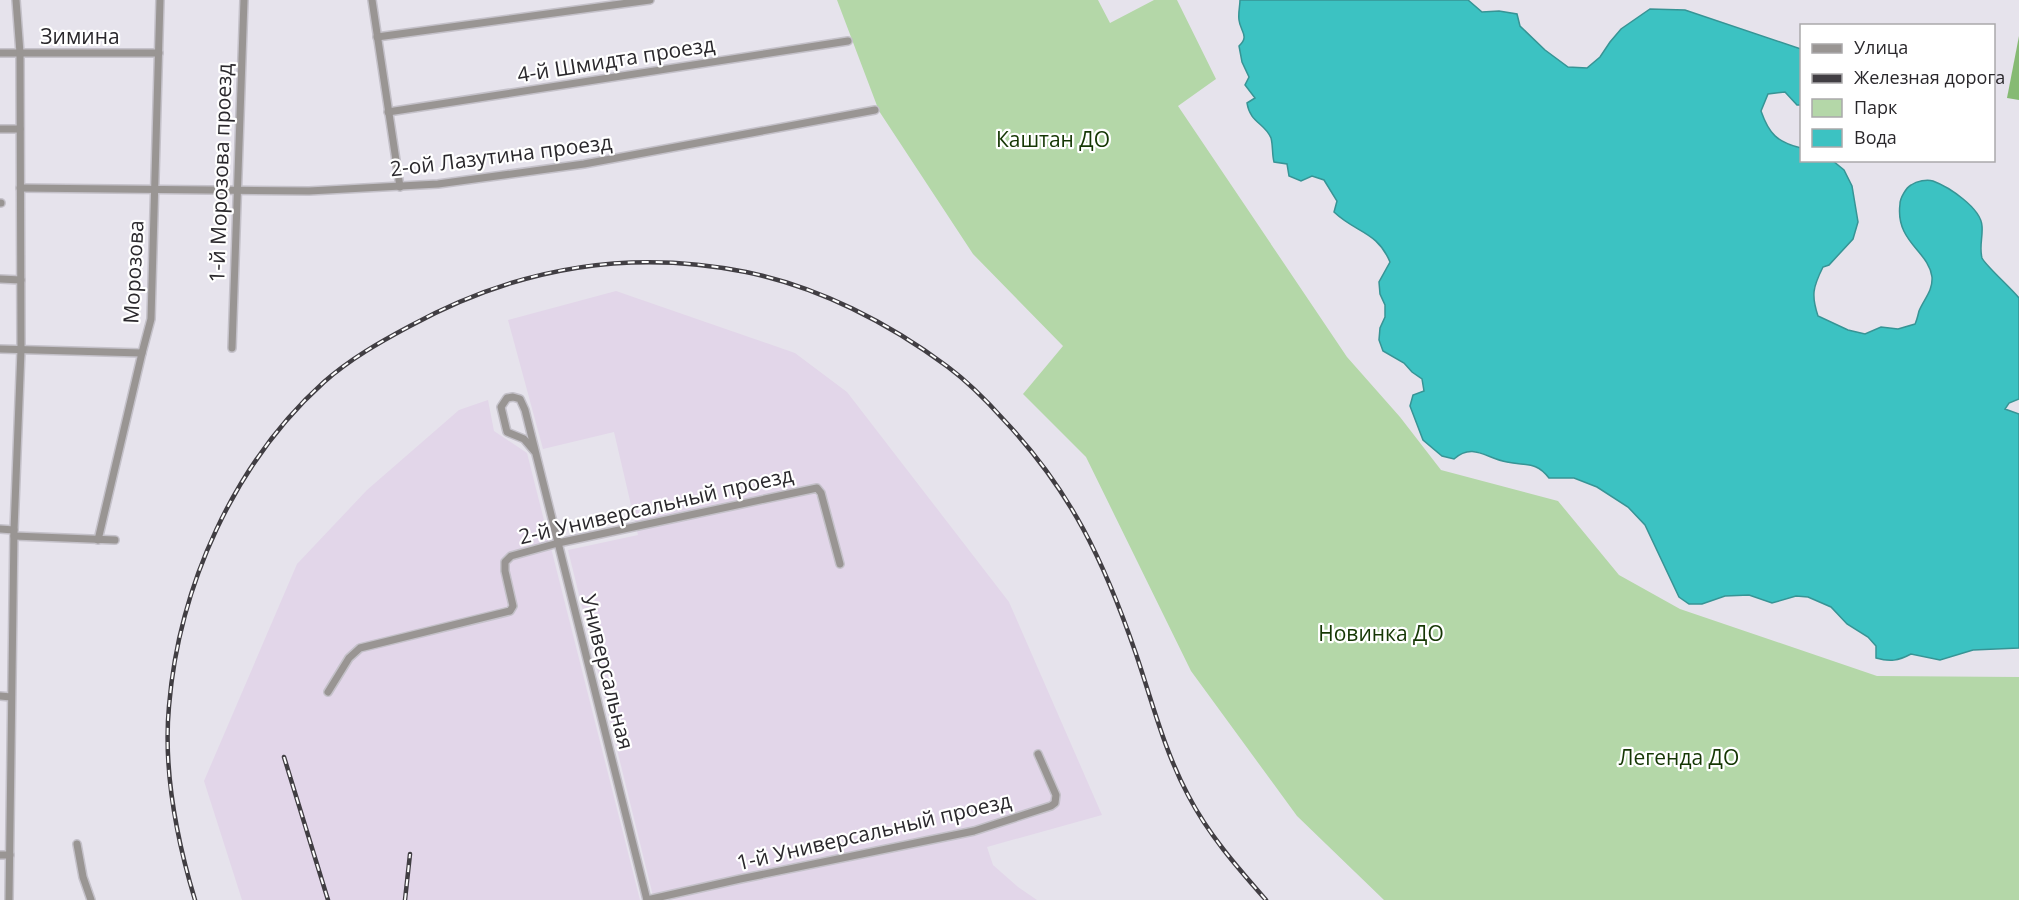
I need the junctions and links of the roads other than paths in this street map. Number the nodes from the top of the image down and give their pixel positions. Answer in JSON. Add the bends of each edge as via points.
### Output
{"nodes":[{"id":1,"x":16,"y":0,"type":"edge"},
{"id":2,"x":160,"y":0,"type":"edge"},
{"id":3,"x":244,"y":0,"type":"edge"},
{"id":4,"x":372,"y":0,"type":"edge"},
{"id":5,"x":650,"y":0,"type":"edge"},
{"id":6,"x":377,"y":37,"type":"junction"},
{"id":7,"x":848,"y":40,"type":"dead end"},
{"id":8,"x":0,"y":53,"type":"edge"},
{"id":9,"x":20,"y":53,"type":"junction"},
{"id":10,"x":159,"y":53,"type":"junction"},
{"id":11,"x":875,"y":110,"type":"dead end"},
{"id":12,"x":388,"y":112,"type":"junction"},
{"id":13,"x":0,"y":129,"type":"edge"},
{"id":14,"x":20,"y":129,"type":"junction"},
{"id":15,"x":400,"y":187,"type":"junction"},
{"id":16,"x":20,"y":188,"type":"junction"},
{"id":17,"x":155,"y":190,"type":"junction"},
{"id":18,"x":237,"y":190,"type":"junction"},
{"id":19,"x":0,"y":279,"type":"edge"},
{"id":20,"x":21,"y":280,"type":"junction"},
{"id":21,"x":232,"y":348,"type":"dead end"},
{"id":22,"x":0,"y":350,"type":"edge"},
{"id":23,"x":21,"y":350,"type":"junction"},
{"id":24,"x":142,"y":353,"type":"junction"},
{"id":25,"x":535,"y":452,"type":"junction"},
{"id":26,"x":0,"y":529,"type":"edge"},
{"id":27,"x":14,"y":533,"type":"junction"},
{"id":28,"x":98,"y":540,"type":"junction"},
{"id":29,"x":115,"y":540,"type":"dead end"},
{"id":30,"x":558,"y":543,"type":"junction"},
{"id":31,"x":840,"y":564,"type":"dead end"},
{"id":32,"x":328,"y":692,"type":"dead end"},
{"id":33,"x":0,"y":696,"type":"edge"},
{"id":34,"x":11,"y":697,"type":"junction"},
{"id":35,"x":1038,"y":754,"type":"dead end"},
{"id":36,"x":77,"y":844,"type":"dead end"},
{"id":37,"x":0,"y":855,"type":"edge"},
{"id":38,"x":10,"y":855,"type":"junction"},
{"id":39,"x":9,"y":900,"type":"edge"},
{"id":40,"x":91,"y":900,"type":"edge"},
{"id":41,"x":647,"y":900,"type":"edge"}],
"edges":[{"from":1,"to":9,"type":"street"},
{"from":2,"to":10,"type":"street","name":"Морозова"},
{"from":3,"to":18,"type":"street","name":"1-й Морозова проезд"},
{"from":4,"to":6,"type":"street"},
{"from":5,"to":6,"type":"street"},
{"from":6,"to":12,"type":"street"},
{"from":7,"to":12,"type":"street","name":"4-й Шмидта проезд"},
{"from":8,"to":9,"type":"street","name":"Зимина"},
{"from":9,"to":10,"type":"street","name":"Зимина"},
{"from":9,"to":14,"type":"street"},
{"from":10,"to":17,"type":"street","name":"Морозова"},
{"from":11,"to":15,"type":"street","name":"2-ой Лазутина проезд","via":[[584,164]]},
{"from":12,"to":15,"type":"street"},
{"from":13,"to":14,"type":"street"},
{"from":14,"to":16,"type":"street"},
{"from":15,"to":18,"type":"street","name":"2-ой Лазутина проезд"},
{"from":16,"to":17,"type":"street","name":"2-ой Лазутина проезд"},
{"from":16,"to":20,"type":"street"},
{"from":17,"to":18,"type":"street","name":"2-ой Лазутина проезд"},
{"from":17,"to":24,"type":"street","name":"Морозова","via":[[151,319]]},
{"from":18,"to":21,"type":"street","name":"1-й Морозова проезд"},
{"from":19,"to":20,"type":"street"},
{"from":20,"to":23,"type":"street"},
{"from":22,"to":23,"type":"street"},
{"from":23,"to":24,"type":"street"},
{"from":23,"to":27,"type":"street"},
{"from":24,"to":28,"type":"street","name":"Морозова"},
{"from":25,"to":25,"type":"street","name":"Универсальная","via":[[522,401],[507,398],[501,407],[506,428],[524,439]]},
{"from":25,"to":30,"type":"street","name":"Универсальная"},
{"from":26,"to":27,"type":"street"},
{"from":27,"to":28,"type":"street"},
{"from":27,"to":34,"type":"street"},
{"from":28,"to":29,"type":"street"},
{"from":30,"to":31,"type":"street","name":"2-й Универсальный проезд","via":[[813,487],[822,493]]},
{"from":30,"to":32,"type":"street","name":"2-й Универсальный проезд","via":[[508,559],[504,566],[513,606],[510,612],[360,648],[349,658]]},
{"from":30,"to":41,"type":"street","name":"Универсальная"},
{"from":33,"to":34,"type":"street"},
{"from":34,"to":38,"type":"street"},
{"from":35,"to":41,"type":"street","name":"1-й Универсальный проезд","via":[[1056,795],[1051,806],[974,831]]},
{"from":36,"to":40,"type":"street"},
{"from":37,"to":38,"type":"street"},
{"from":38,"to":39,"type":"street"}]}
